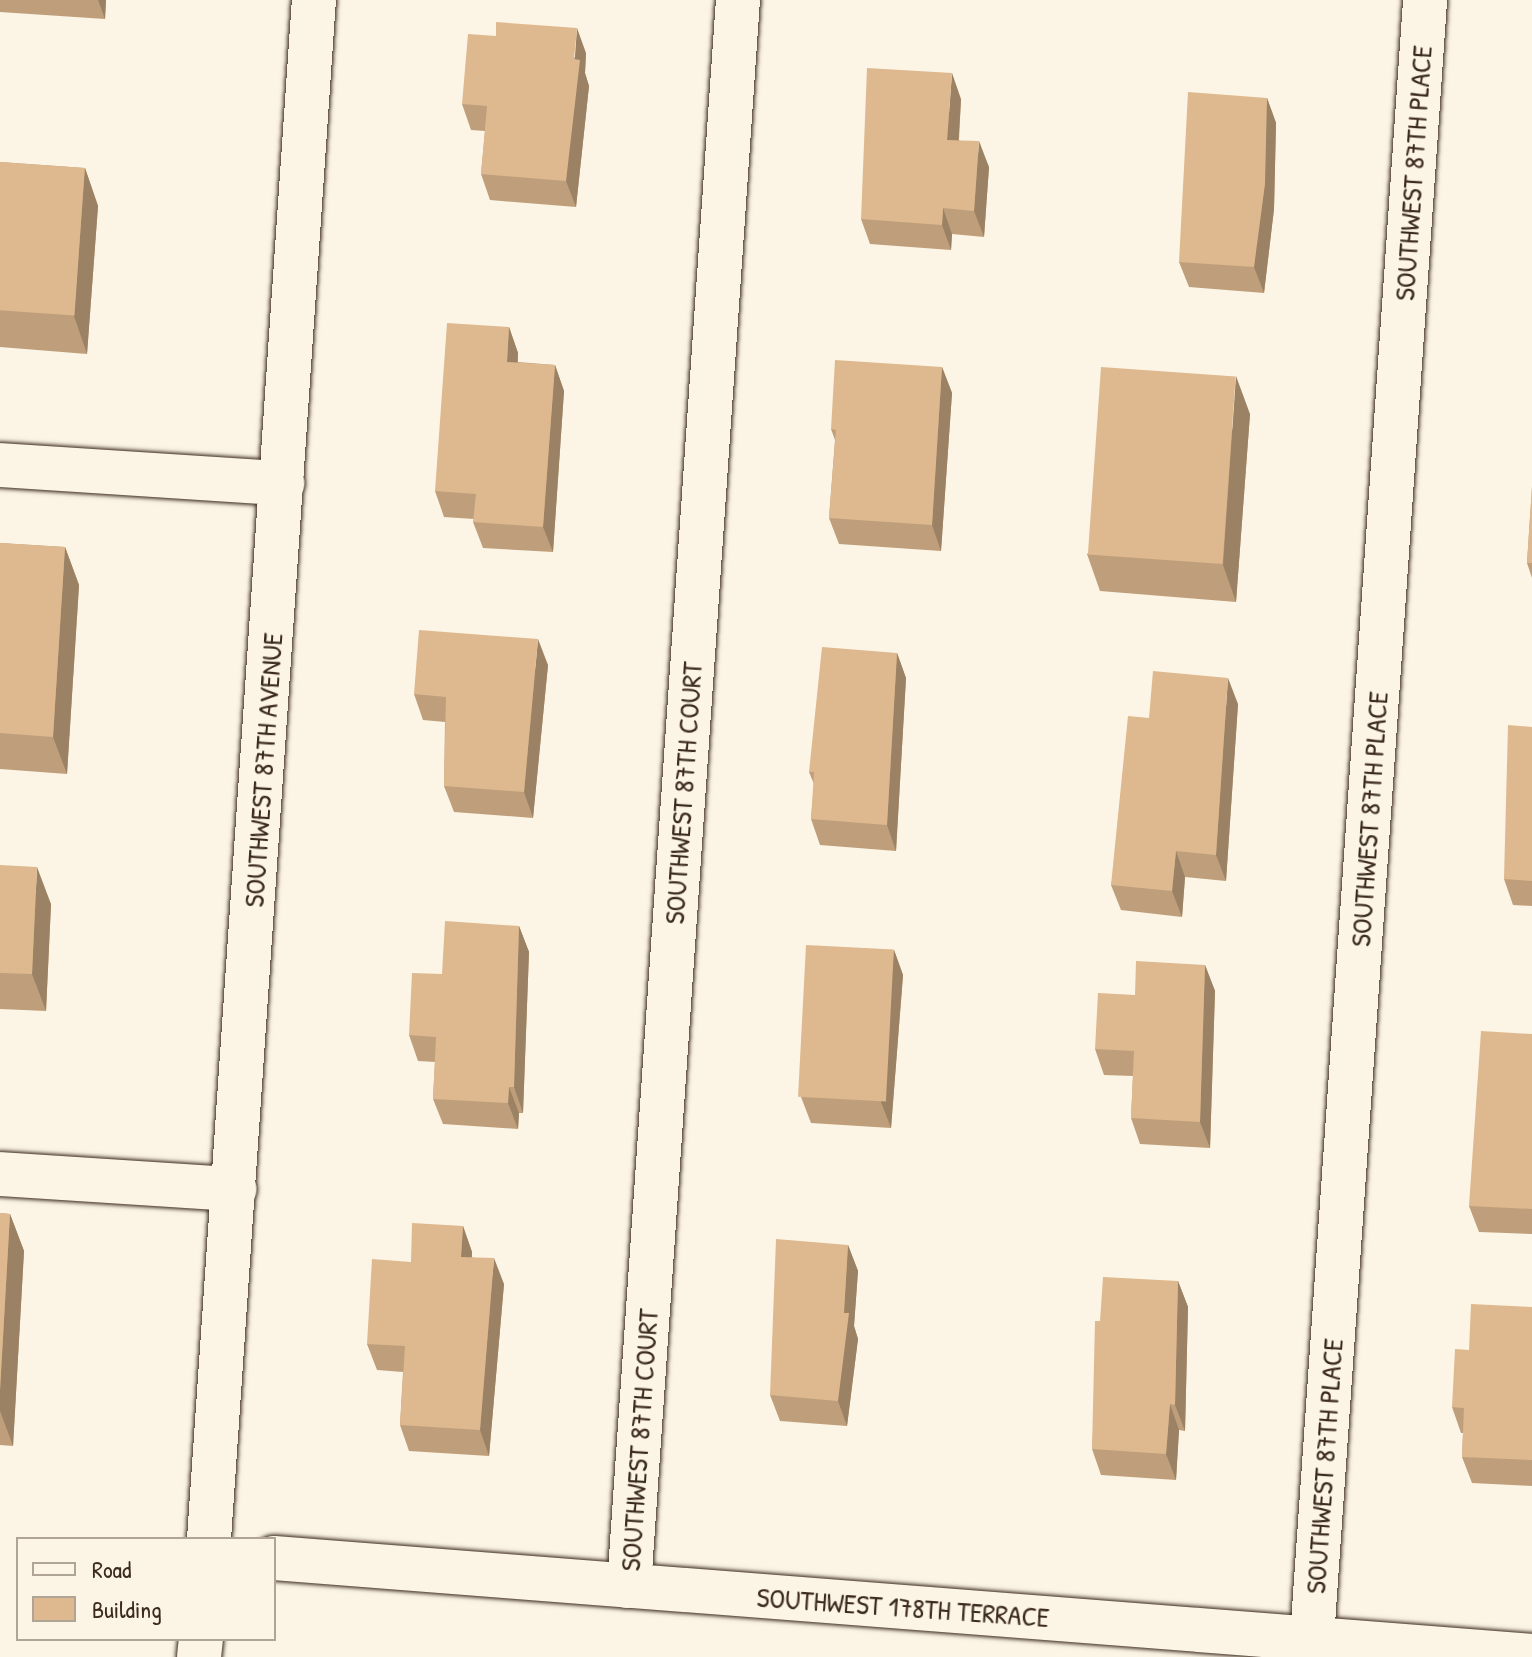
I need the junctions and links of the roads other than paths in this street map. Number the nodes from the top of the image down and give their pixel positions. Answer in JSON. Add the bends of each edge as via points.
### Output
{"nodes":[{"id":1,"x":314,"y":0,"type":"edge"},
{"id":2,"x":738,"y":0,"type":"edge"},
{"id":3,"x":1425,"y":0,"type":"edge"},
{"id":4,"x":0,"y":465,"type":"edge"},
{"id":5,"x":282,"y":483,"type":"junction"},
{"id":6,"x":0,"y":1174,"type":"edge"},
{"id":7,"x":235,"y":1189,"type":"junction"},
{"id":8,"x":209,"y":1537,"type":"edge"},
{"id":9,"x":276,"y":1558,"type":"edge"},
{"id":10,"x":629,"y":1586,"type":"junction"},
{"id":11,"x":1312,"y":1638,"type":"junction"},
{"id":12,"x":1532,"y":1656,"type":"edge"}],
"edges":[{"from":1,"to":5,"type":"street","name":"SOUTHWEST 87TH AVENUE"},
{"from":2,"to":10,"type":"street","name":"SOUTHWEST 87TH COURT"},
{"from":3,"to":11,"type":"street","name":"SOUTHWEST 87TH PLACE"},
{"from":4,"to":5,"type":"street"},
{"from":5,"to":7,"type":"street","name":"SOUTHWEST 87TH AVENUE"},
{"from":6,"to":7,"type":"street"},
{"from":7,"to":8,"type":"street","name":"SOUTHWEST 87TH AVENUE"},
{"from":9,"to":10,"type":"street","name":"SOUTHWEST 178TH TERRACE"},
{"from":10,"to":11,"type":"street","name":"SOUTHWEST 178TH TERRACE"},
{"from":11,"to":12,"type":"street","name":"SOUTHWEST 178TH TERRACE"}]}
